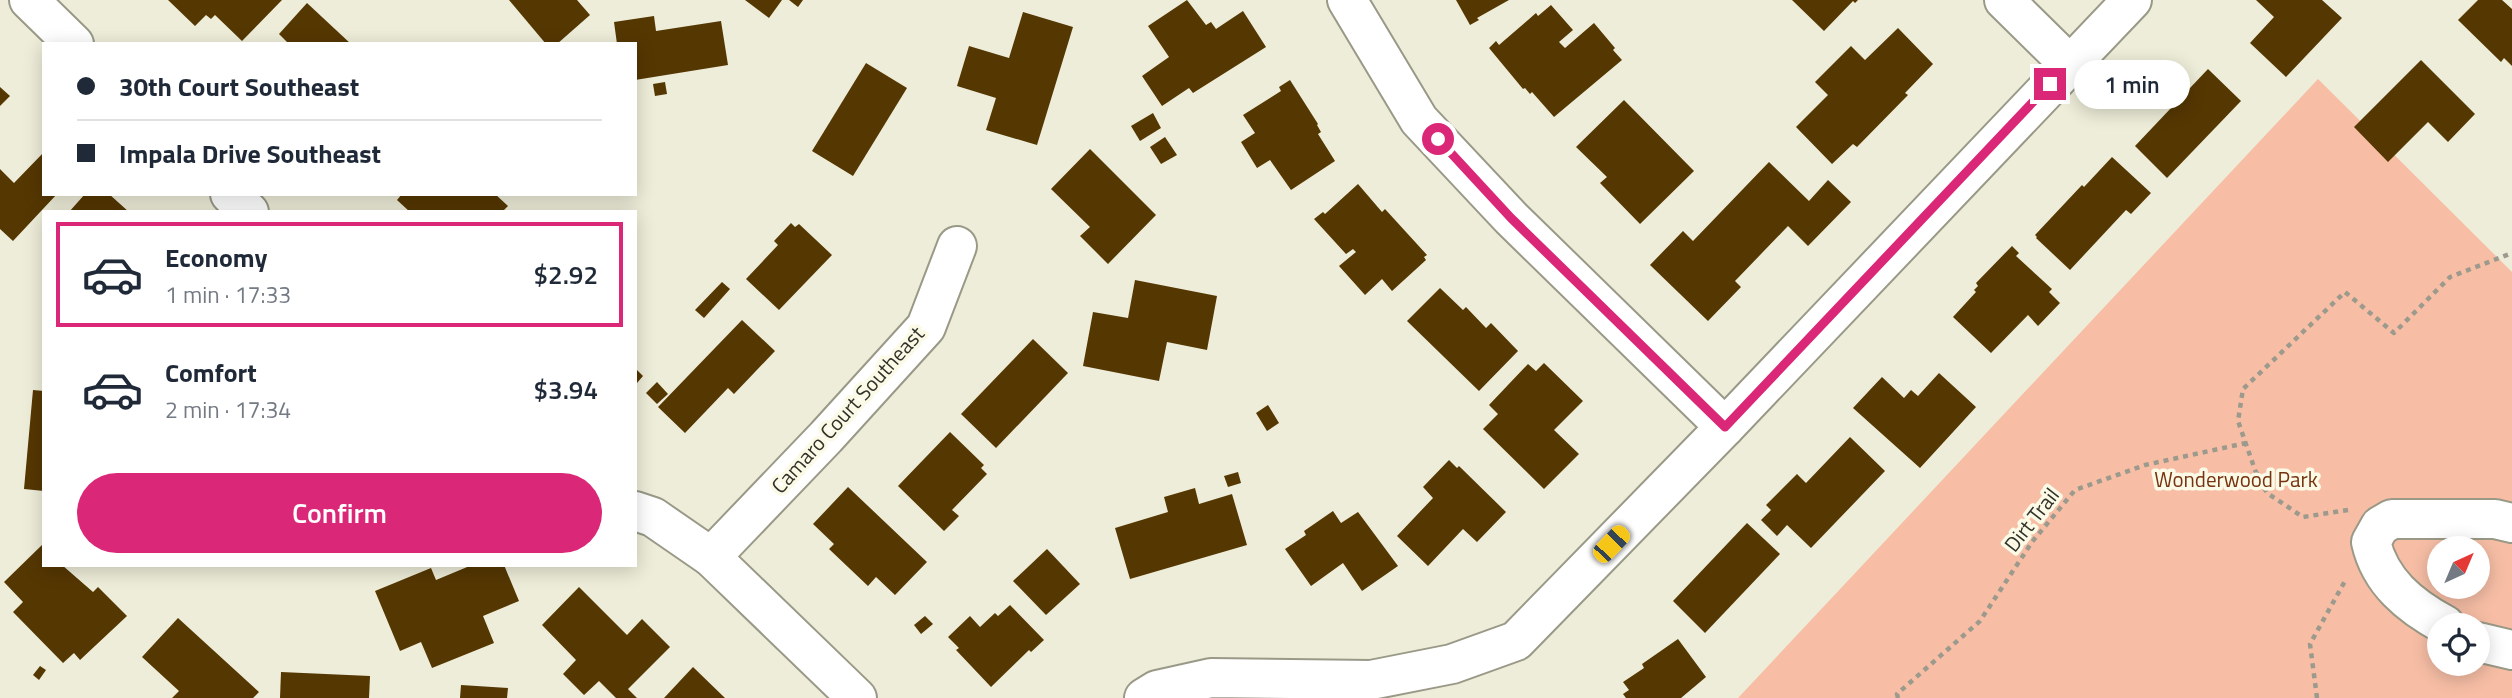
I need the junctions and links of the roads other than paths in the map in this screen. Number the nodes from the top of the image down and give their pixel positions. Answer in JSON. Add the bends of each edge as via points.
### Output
{"nodes":[{"id":1,"x":29,"y":0,"type":"edge"},
{"id":2,"x":1348,"y":0,"type":"edge"},
{"id":3,"x":2004,"y":0,"type":"edge"},
{"id":4,"x":2132,"y":0,"type":"edge"},
{"id":5,"x":72,"y":42,"type":"edge"},
{"id":6,"x":2069,"y":64,"type":"junction"},
{"id":7,"x":232,"y":196,"type":"edge"},
{"id":8,"x":246,"y":210,"type":"edge"},
{"id":9,"x":957,"y":246,"type":"dead end"},
{"id":10,"x":1725,"y":427,"type":"junction"},
{"id":11,"x":637,"y":512,"type":"edge"},
{"id":12,"x":2512,"y":523,"type":"edge"},
{"id":13,"x":711,"y":557,"type":"junction"},
{"id":14,"x":2427,"y":615,"type":"edge"},
{"id":15,"x":2490,"y":645,"type":"edge"},
{"id":16,"x":2512,"y":650,"type":"edge"},
{"id":17,"x":857,"y":698,"type":"edge"},
{"id":18,"x":1144,"y":698,"type":"edge"}],
"edges":[{"from":1,"to":5,"type":"street"},
{"from":2,"to":10,"type":"street","via":[[1419,120],[1511,218]]},
{"from":3,"to":6,"type":"street"},
{"from":4,"to":6,"type":"street"},
{"from":6,"to":10,"type":"street"},
{"from":7,"to":8,"type":"street"},
{"from":9,"to":13,"type":"street","name":"Camaro Court Southeast","via":[[926,327]]},
{"from":10,"to":18,"type":"street","via":[[1516,641],[1452,664],[1371,680],[1211,678],[1157,690]]},
{"from":11,"to":13,"type":"street","via":[[653,517]]},
{"from":12,"to":14,"type":"street","via":[[2392,519],[2380,526],[2363,526],[2374,559],[2400,595]]},
{"from":13,"to":17,"type":"street"},
{"from":15,"to":16,"type":"street"}]}
